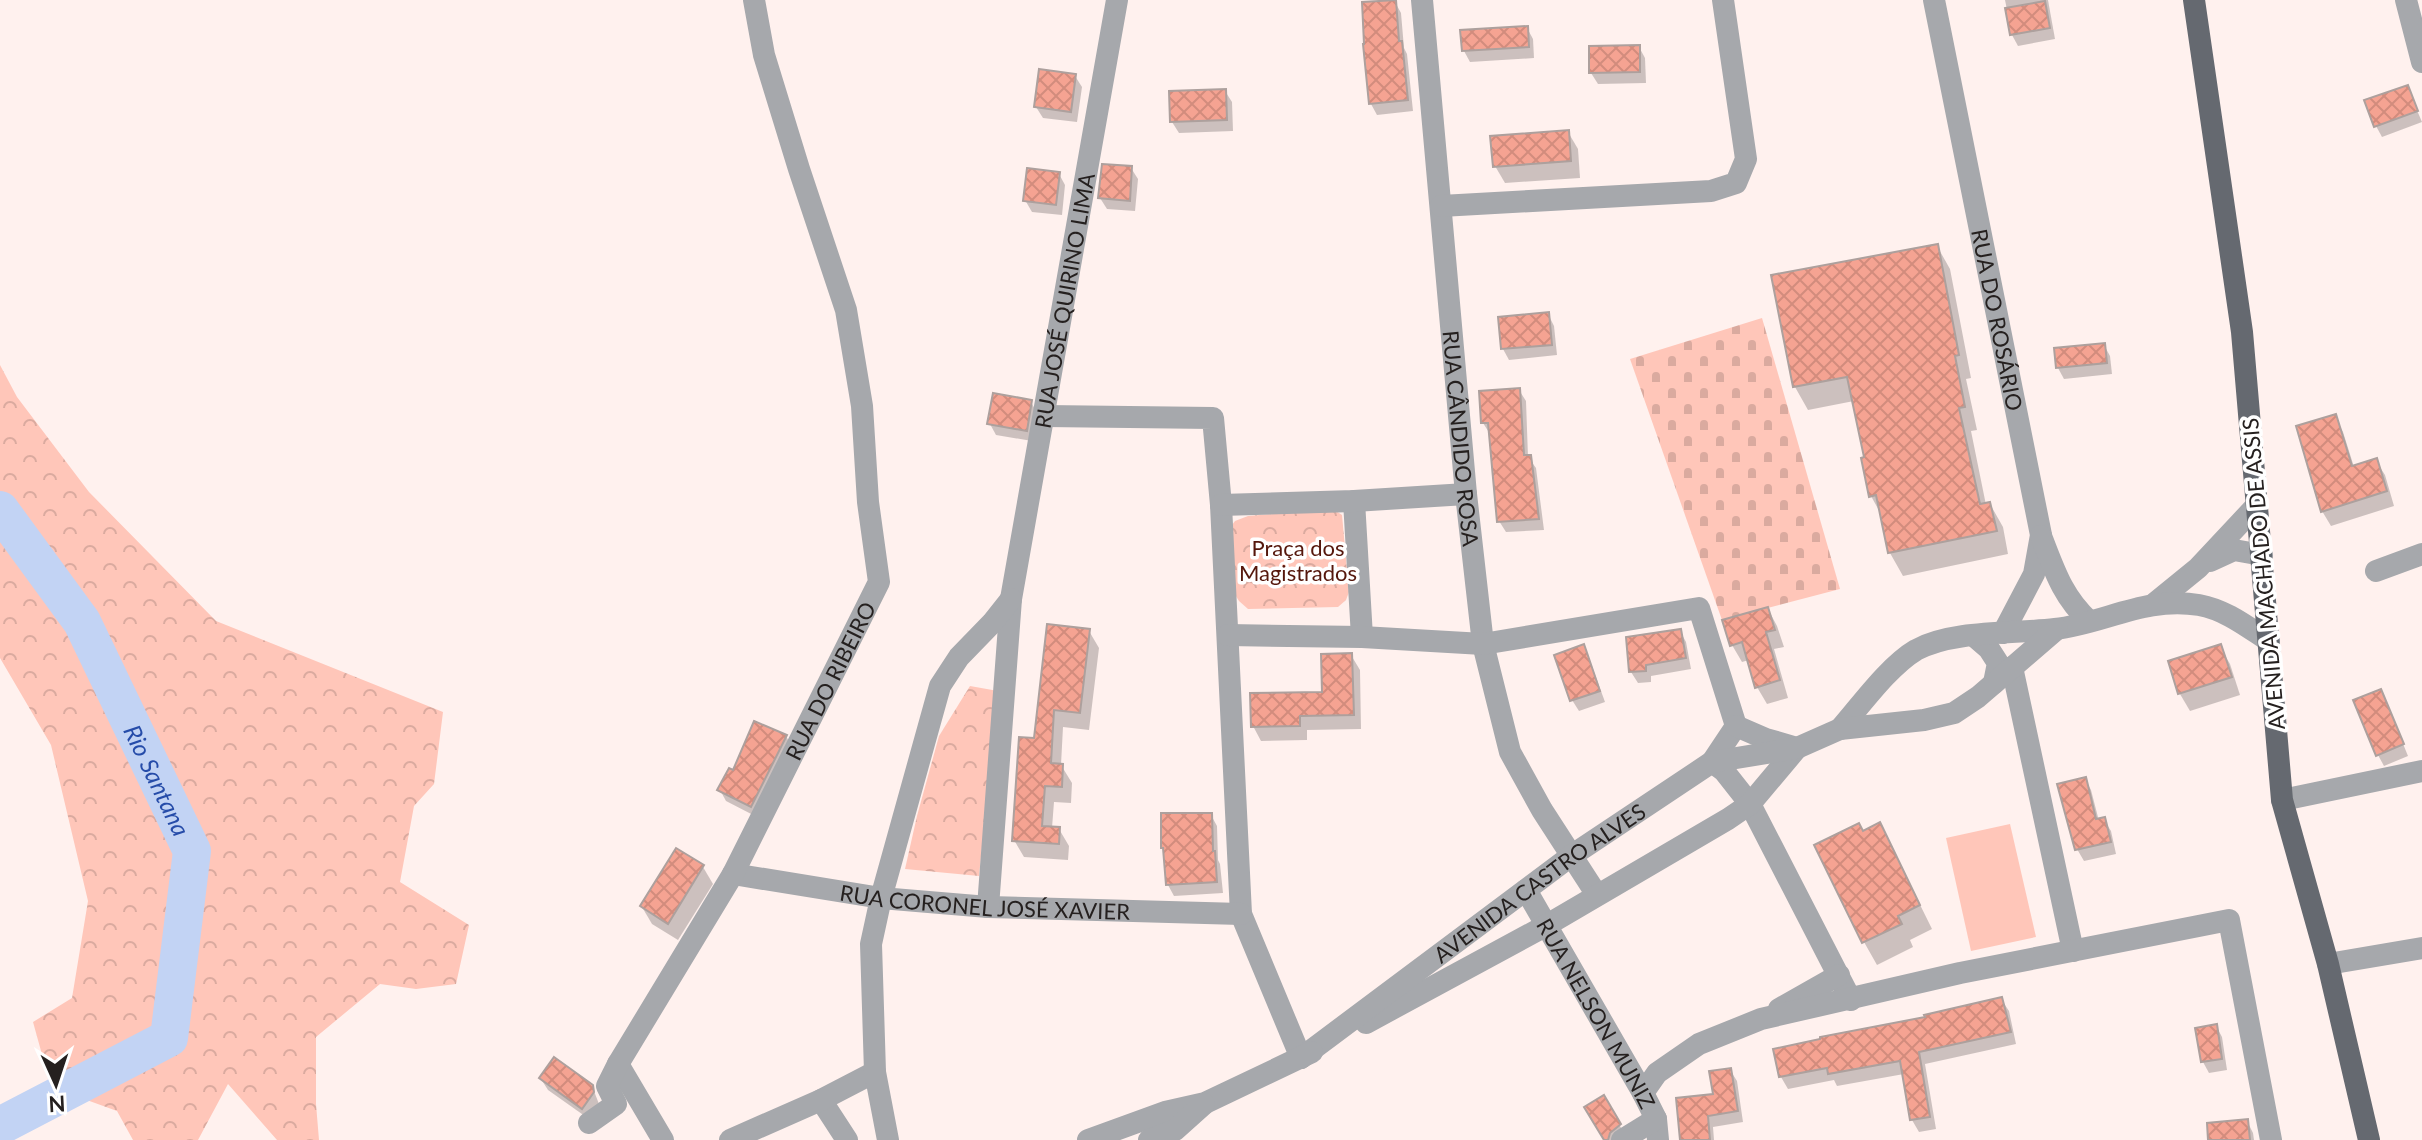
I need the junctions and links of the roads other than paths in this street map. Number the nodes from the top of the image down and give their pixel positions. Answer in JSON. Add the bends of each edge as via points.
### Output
{"nodes":[{"id":1,"x":754,"y":0,"type":"edge"},
{"id":2,"x":1117,"y":0,"type":"edge"},
{"id":3,"x":1422,"y":0,"type":"edge"},
{"id":4,"x":1723,"y":0,"type":"edge"},
{"id":5,"x":1934,"y":0,"type":"edge"},
{"id":6,"x":2194,"y":0,"type":"edge"},
{"id":7,"x":2406,"y":0,"type":"edge"},
{"id":8,"x":2422,"y":62,"type":"edge"},
{"id":9,"x":1441,"y":206,"type":"junction"},
{"id":10,"x":1045,"y":416,"type":"junction"},
{"id":11,"x":1466,"y":494,"type":"junction"},
{"id":12,"x":1354,"y":501,"type":"junction"},
{"id":13,"x":1221,"y":505,"type":"junction"},
{"id":14,"x":2257,"y":505,"type":"junction"},
{"id":15,"x":2041,"y":535,"type":"junction"},
{"id":16,"x":2422,"y":554,"type":"edge"},
{"id":17,"x":2262,"y":555,"type":"junction"},
{"id":18,"x":2198,"y":568,"type":"junction"},
{"id":19,"x":2376,"y":571,"type":"dead end"},
{"id":20,"x":1011,"y":599,"type":"junction"},
{"id":21,"x":2155,"y":603,"type":"junction"},
{"id":22,"x":2265,"y":603,"type":"junction"},
{"id":23,"x":2228,"y":614,"type":"junction"},
{"id":24,"x":2089,"y":621,"type":"junction"},
{"id":25,"x":2057,"y":629,"type":"junction"},
{"id":26,"x":2003,"y":633,"type":"junction"},
{"id":27,"x":1228,"y":635,"type":"junction"},
{"id":28,"x":1974,"y":636,"type":"junction"},
{"id":29,"x":1362,"y":637,"type":"junction"},
{"id":30,"x":2269,"y":641,"type":"junction"},
{"id":31,"x":1483,"y":644,"type":"junction"},
{"id":32,"x":959,"y":657,"type":"junction"},
{"id":33,"x":1005,"y":665,"type":"junction"},
{"id":34,"x":2012,"y":667,"type":"junction"},
{"id":35,"x":1891,"y":672,"type":"junction"},
{"id":36,"x":1994,"y":683,"type":"junction"},
{"id":37,"x":1907,"y":721,"type":"junction"},
{"id":38,"x":1736,"y":726,"type":"junction"},
{"id":39,"x":1840,"y":729,"type":"junction"},
{"id":40,"x":1797,"y":748,"type":"junction"},
{"id":41,"x":1712,"y":762,"type":"junction"},
{"id":42,"x":2422,"y":771,"type":"edge"},
{"id":43,"x":2282,"y":800,"type":"junction"},
{"id":44,"x":1750,"y":804,"type":"junction"},
{"id":45,"x":1571,"y":856,"type":"junction"},
{"id":46,"x":733,"y":874,"type":"junction"},
{"id":47,"x":1526,"y":890,"type":"junction"},
{"id":48,"x":1597,"y":895,"type":"junction"},
{"id":49,"x":881,"y":898,"type":"junction"},
{"id":50,"x":988,"y":907,"type":"junction"},
{"id":51,"x":1241,"y":914,"type":"junction"},
{"id":52,"x":1547,"y":925,"type":"junction"},
{"id":53,"x":2422,"y":948,"type":"edge"},
{"id":54,"x":2073,"y":951,"type":"junction"},
{"id":55,"x":2328,"y":964,"type":"junction"},
{"id":56,"x":1839,"y":975,"type":"junction"},
{"id":57,"x":1851,"y":1000,"type":"junction"},
{"id":58,"x":1761,"y":1019,"type":"junction"},
{"id":59,"x":1301,"y":1058,"type":"junction"},
{"id":60,"x":618,"y":1064,"type":"junction"},
{"id":61,"x":875,"y":1072,"type":"junction"},
{"id":62,"x":1643,"y":1093,"type":"junction"},
{"id":63,"x":821,"y":1100,"type":"junction"},
{"id":64,"x":589,"y":1123,"type":"dead end"},
{"id":65,"x":1172,"y":1127,"type":"edge"},
{"id":66,"x":1657,"y":1130,"type":"edge"},
{"id":67,"x":663,"y":1140,"type":"edge"},
{"id":68,"x":730,"y":1140,"type":"edge"},
{"id":69,"x":847,"y":1140,"type":"edge"},
{"id":70,"x":888,"y":1140,"type":"edge"},
{"id":71,"x":1088,"y":1140,"type":"edge"},
{"id":72,"x":1149,"y":1140,"type":"edge"},
{"id":73,"x":1622,"y":1140,"type":"edge"},
{"id":74,"x":2271,"y":1140,"type":"edge"},
{"id":75,"x":2369,"y":1140,"type":"edge"}],
"edges":[{"from":1,"to":46,"type":"street","name":"RUA DO RIBEIRO","via":[[764,55],[846,310],[862,406],[879,582]]},
{"from":2,"to":10,"type":"street","name":"RUA JOSÉ QUIRINO LIMA"},
{"from":3,"to":9,"type":"street","name":"RUA CÂNDIDO ROSA"},
{"from":4,"to":9,"type":"street","via":[[1746,159],[1736,183],[1711,191]]},
{"from":5,"to":15,"type":"street","name":"RUA DO ROSÁRIO"},
{"from":6,"to":14,"type":"main road","name":"AVENIDA MACHADO DE ASSIS","via":[[2242,332]]},
{"from":7,"to":8,"type":"street"},
{"from":9,"to":11,"type":"street","name":"RUA CÂNDIDO ROSA"},
{"from":10,"to":13,"type":"street","via":[[1213,418]]},
{"from":10,"to":20,"type":"street","name":"RUA JOSÉ QUIRINO LIMA"},
{"from":11,"to":12,"type":"street"},
{"from":11,"to":31,"type":"street","name":"RUA CÂNDIDO ROSA"},
{"from":12,"to":13,"type":"street"},
{"from":12,"to":29,"type":"street"},
{"from":13,"to":27,"type":"street"},
{"from":14,"to":17,"type":"main road","name":"AVENIDA MACHADO DE ASSIS"},
{"from":14,"to":18,"type":"street"},
{"from":15,"to":24,"type":"street","via":[[2060,585]]},
{"from":15,"to":26,"type":"street","name":"RUA DO ROSÁRIO","via":[[2034,574]]},
{"from":16,"to":19,"type":"street"},
{"from":17,"to":18,"type":"street","via":[[2234,550]]},
{"from":17,"to":22,"type":"main road","name":"AVENIDA MACHADO DE ASSIS"},
{"from":18,"to":21,"type":"street"},
{"from":20,"to":32,"type":"street","name":"RUA JOSÉ QUIRINO LIMA"},
{"from":20,"to":33,"type":"street","name":"RUA JOSÉ QUIRINO LIMA"},
{"from":21,"to":23,"type":"street","via":[[2198,605]]},
{"from":21,"to":24,"type":"street","name":"AVENIDA CASTRO ALVES"},
{"from":22,"to":23,"type":"street"},
{"from":22,"to":30,"type":"main road","name":"AVENIDA MACHADO DE ASSIS"},
{"from":23,"to":30,"type":"street"},
{"from":24,"to":25,"type":"street","name":"AVENIDA CASTRO ALVES"},
{"from":25,"to":26,"type":"street","name":"AVENIDA CASTRO ALVES"},
{"from":25,"to":34,"type":"street","name":"AVENIDA CASTRO ALVES"},
{"from":26,"to":28,"type":"street","name":"AVENIDA CASTRO ALVES"},
{"from":27,"to":29,"type":"street"},
{"from":27,"to":51,"type":"street"},
{"from":28,"to":35,"type":"street","name":"AVENIDA CASTRO ALVES","via":[[1943,639],[1915,650]]},
{"from":28,"to":36,"type":"street","via":[[1998,663]]},
{"from":29,"to":31,"type":"street"},
{"from":30,"to":43,"type":"main road","name":"AVENIDA MACHADO DE ASSIS"},
{"from":31,"to":38,"type":"street","via":[[1699,608]]},
{"from":31,"to":45,"type":"street","name":"RUA CÂNDIDO ROSA","via":[[1510,752]]},
{"from":32,"to":33,"type":"street","via":[[985,657]]},
{"from":32,"to":49,"type":"street","name":"RUA JOSÉ QUIRINO LIMA","via":[[940,686]]},
{"from":33,"to":50,"type":"street","name":"RUA JOSÉ QUIRINO LIMA"},
{"from":34,"to":36,"type":"street","name":"AVENIDA CASTRO ALVES"},
{"from":34,"to":54,"type":"street"},
{"from":35,"to":37,"type":"street","via":[[1890,705]]},
{"from":35,"to":39,"type":"street","name":"AVENIDA CASTRO ALVES"},
{"from":36,"to":37,"type":"street","name":"AVENIDA CASTRO ALVES","via":[[1954,713]]},
{"from":37,"to":39,"type":"street","name":"AVENIDA CASTRO ALVES"},
{"from":38,"to":40,"type":"street"},
{"from":38,"to":41,"type":"street"},
{"from":39,"to":40,"type":"street","name":"AVENIDA CASTRO ALVES"},
{"from":40,"to":41,"type":"street","name":"AVENIDA CASTRO ALVES"},
{"from":40,"to":44,"type":"street","name":"AVENIDA CASTRO ALVES"},
{"from":41,"to":44,"type":"street"},
{"from":41,"to":45,"type":"street","name":"AVENIDA CASTRO ALVES"},
{"from":42,"to":43,"type":"street"},
{"from":43,"to":55,"type":"main road","name":"AVENIDA MACHADO DE ASSIS"},
{"from":44,"to":48,"type":"street","name":"AVENIDA CASTRO ALVES"},
{"from":44,"to":56,"type":"street"},
{"from":45,"to":47,"type":"street","name":"AVENIDA CASTRO ALVES"},
{"from":45,"to":48,"type":"street","name":"RUA CÂNDIDO ROSA"},
{"from":46,"to":49,"type":"street","name":"RUA CORONEL JOSÉ XAVIER"},
{"from":46,"to":60,"type":"street","name":"RUA DO RIBEIRO"},
{"from":47,"to":52,"type":"street","name":"RUA NELSON MUNIZ"},
{"from":47,"to":59,"type":"street","name":"AVENIDA CASTRO ALVES"},
{"from":48,"to":52,"type":"street","name":"AVENIDA CASTRO ALVES"},
{"from":49,"to":50,"type":"street","name":"RUA CORONEL JOSÉ XAVIER"},
{"from":49,"to":61,"type":"street","name":"RUA JOSÉ QUIRINO LIMA","via":[[871,944]]},
{"from":50,"to":51,"type":"street","name":"RUA CORONEL JOSÉ XAVIER"},
{"from":51,"to":59,"type":"street"},
{"from":52,"to":59,"type":"street","name":"AVENIDA CASTRO ALVES"},
{"from":52,"to":62,"type":"street","name":"RUA NELSON MUNIZ"},
{"from":53,"to":55,"type":"street"},
{"from":54,"to":57,"type":"street"},
{"from":54,"to":74,"type":"street","via":[[2229,920]]},
{"from":55,"to":75,"type":"main road","name":"AVENIDA MACHADO DE ASSIS"},
{"from":56,"to":57,"type":"street"},
{"from":56,"to":58,"type":"street"},
{"from":57,"to":58,"type":"street"},
{"from":58,"to":62,"type":"street","via":[[1699,1044],[1657,1073]]},
{"from":59,"to":65,"type":"street","name":"AVENIDA CASTRO ALVES","via":[[1205,1103]]},
{"from":60,"to":64,"type":"street","name":"RUA DO RIBEIRO","via":[[607,1086],[616,1104]]},
{"from":60,"to":67,"type":"street"},
{"from":61,"to":63,"type":"street"},
{"from":61,"to":70,"type":"street","name":"RUA JOSÉ QUIRINO LIMA"},
{"from":62,"to":66,"type":"street","name":"RUA NELSON MUNIZ"},
{"from":63,"to":68,"type":"street"},
{"from":63,"to":69,"type":"street"},
{"from":65,"to":71,"type":"street","name":"AVENIDA CASTRO ALVES"},
{"from":65,"to":72,"type":"street","name":"AVENIDA CASTRO ALVES"},
{"from":66,"to":73,"type":"street"}]}
